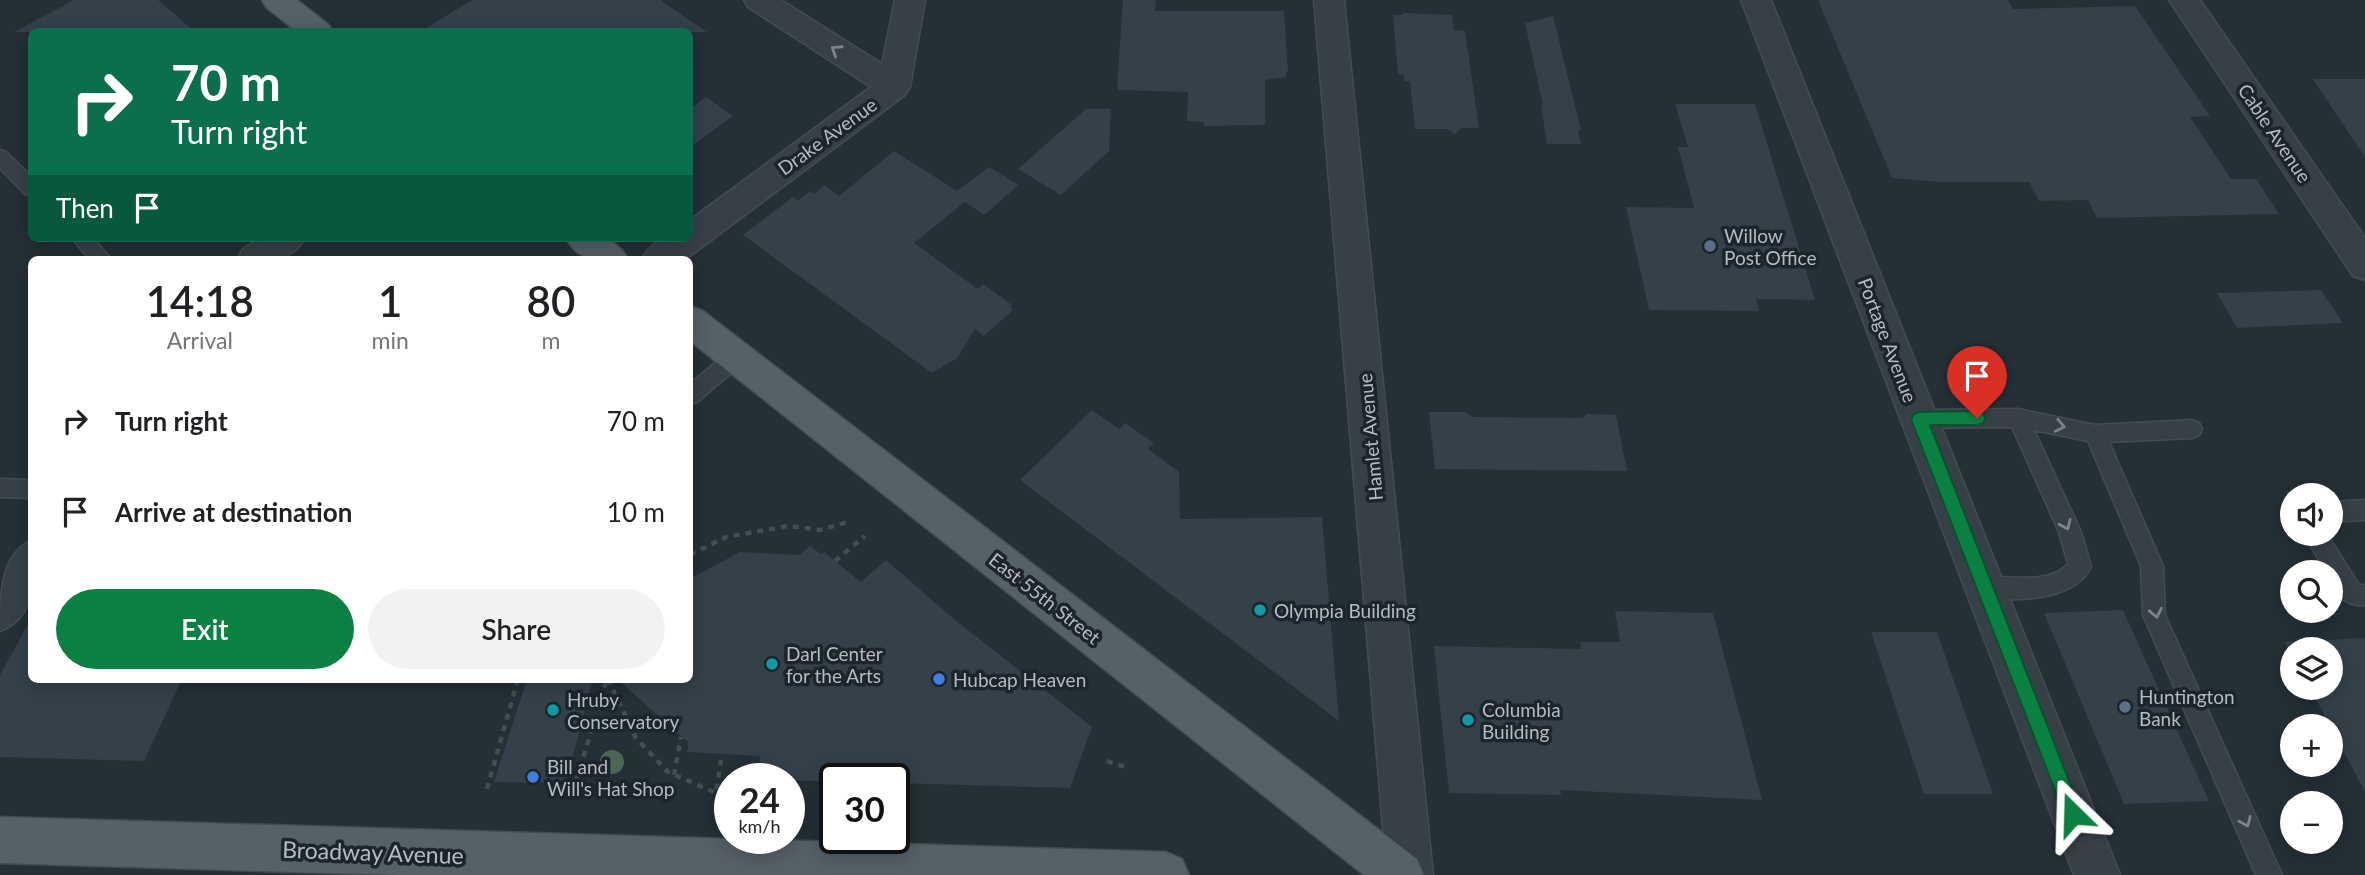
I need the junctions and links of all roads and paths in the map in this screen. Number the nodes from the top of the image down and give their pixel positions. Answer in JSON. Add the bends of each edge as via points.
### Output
{"nodes":[{"id":1,"x":277,"y":0,"type":"edge"},
{"id":2,"x":759,"y":0,"type":"edge"},
{"id":3,"x":910,"y":0,"type":"edge"},
{"id":4,"x":1329,"y":0,"type":"edge"},
{"id":5,"x":1756,"y":0,"type":"edge"},
{"id":6,"x":2184,"y":0,"type":"edge"},
{"id":7,"x":313,"y":28,"type":"edge"},
{"id":8,"x":894,"y":87,"type":"junction"},
{"id":9,"x":3,"y":168,"type":"edge"},
{"id":10,"x":28,"y":185,"type":"edge"},
{"id":11,"x":693,"y":235,"type":"edge"},
{"id":12,"x":84,"y":242,"type":"edge"},
{"id":13,"x":282,"y":242,"type":"edge"},
{"id":14,"x":588,"y":242,"type":"edge"},
{"id":15,"x":683,"y":242,"type":"edge"},
{"id":16,"x":98,"y":256,"type":"edge"},
{"id":17,"x":260,"y":256,"type":"edge"},
{"id":18,"x":606,"y":256,"type":"edge"},
{"id":19,"x":664,"y":256,"type":"edge"},
{"id":20,"x":2365,"y":266,"type":"edge"},
{"id":21,"x":693,"y":323,"type":"edge"},
{"id":22,"x":736,"y":357,"type":"junction"},
{"id":23,"x":693,"y":393,"type":"edge"},
{"id":24,"x":2018,"y":418,"type":"junction"},
{"id":25,"x":1919,"y":419,"type":"junction"},
{"id":26,"x":2192,"y":429,"type":"dead end"},
{"id":27,"x":2095,"y":434,"type":"junction"},
{"id":28,"x":0,"y":488,"type":"edge"},
{"id":29,"x":28,"y":489,"type":"edge"},
{"id":30,"x":2365,"y":510,"type":"edge"},
{"id":31,"x":2343,"y":511,"type":"edge"},
{"id":32,"x":848,"y":522,"type":"dead end"},
{"id":33,"x":865,"y":536,"type":"dead end"},
{"id":34,"x":2322,"y":546,"type":"edge"},
{"id":35,"x":693,"y":554,"type":"edge"},
{"id":36,"x":835,"y":561,"type":"dead end"},
{"id":37,"x":28,"y":565,"type":"edge"},
{"id":38,"x":1984,"y":586,"type":"junction"},
{"id":39,"x":2365,"y":595,"type":"edge"},
{"id":40,"x":0,"y":612,"type":"edge"},
{"id":41,"x":518,"y":683,"type":"edge"},
{"id":42,"x":607,"y":683,"type":"edge"},
{"id":43,"x":610,"y":683,"type":"edge"},
{"id":44,"x":681,"y":737,"type":"dead end"},
{"id":45,"x":722,"y":754,"type":"dead end"},
{"id":46,"x":1107,"y":761,"type":"dead end"},
{"id":47,"x":1128,"y":768,"type":"dead end"},
{"id":48,"x":674,"y":775,"type":"junction"},
{"id":49,"x":487,"y":789,"type":"dead end"},
{"id":50,"x":573,"y":791,"type":"dead end"},
{"id":51,"x":0,"y":840,"type":"edge"},
{"id":52,"x":215,"y":862,"type":"edge"},
{"id":53,"x":1166,"y":875,"type":"edge"},
{"id":54,"x":1401,"y":875,"type":"edge"},
{"id":55,"x":1410,"y":875,"type":"edge"},
{"id":56,"x":2097,"y":875,"type":"edge"},
{"id":57,"x":2269,"y":875,"type":"edge"}],
"edges":[{"from":1,"to":7,"type":"main road"},
{"from":8,"to":2,"type":"street","one_way":true},
{"from":3,"to":8,"type":"street","name":"Drake Avenue"},
{"from":4,"to":55,"type":"street","name":"Hamlet Avenue"},
{"from":5,"to":25,"type":"street","name":"Portage Avenue"},
{"from":6,"to":20,"type":"street","name":"Cable Avenue"},
{"from":8,"to":11,"type":"street","name":"Drake Avenue"},
{"from":9,"to":10,"type":"lane"},
{"from":12,"to":16,"type":"lane"},
{"from":13,"to":17,"type":"street"},
{"from":14,"to":18,"type":"main road"},
{"from":15,"to":19,"type":"street","name":"Drake Avenue"},
{"from":21,"to":22,"type":"main road","name":"East 55th Street"},
{"from":22,"to":23,"type":"lane"},
{"from":22,"to":54,"type":"main road","name":"East 55th Street"},
{"from":24,"to":25,"type":"lane"},
{"from":24,"to":27,"type":"lane","one_way":true},
{"from":24,"to":38,"type":"lane","one_way":true,"via":[[2070,532],[2080,567],[2073,579],[2053,585]]},
{"from":25,"to":38,"type":"street","name":"Portage Avenue"},
{"from":26,"to":27,"type":"lane"},
{"from":27,"to":57,"type":"lane","one_way":true,"via":[[2152,566],[2154,615]]},
{"from":28,"to":29,"type":"lane"},
{"from":30,"to":31,"type":"lane"},
{"from":32,"to":35,"type":"path","via":[[820,530],[788,526],[726,537]]},
{"from":33,"to":36,"type":"path"},
{"from":34,"to":39,"type":"lane","via":[[2353,596]]},
{"from":37,"to":40,"type":"street"},
{"from":38,"to":56,"type":"street","name":"Portage Avenue"},
{"from":41,"to":49,"type":"path"},
{"from":42,"to":50,"type":"path"},
{"from":43,"to":48,"type":"path","via":[[636,738]]},
{"from":44,"to":48,"type":"path"},
{"from":45,"to":48,"type":"path","via":[[716,793]]},
{"from":46,"to":47,"type":"path"},
{"from":51,"to":52,"type":"main road","name":"Broadway Avenue"},
{"from":52,"to":53,"type":"main road","name":"Broadway Avenue"}]}
